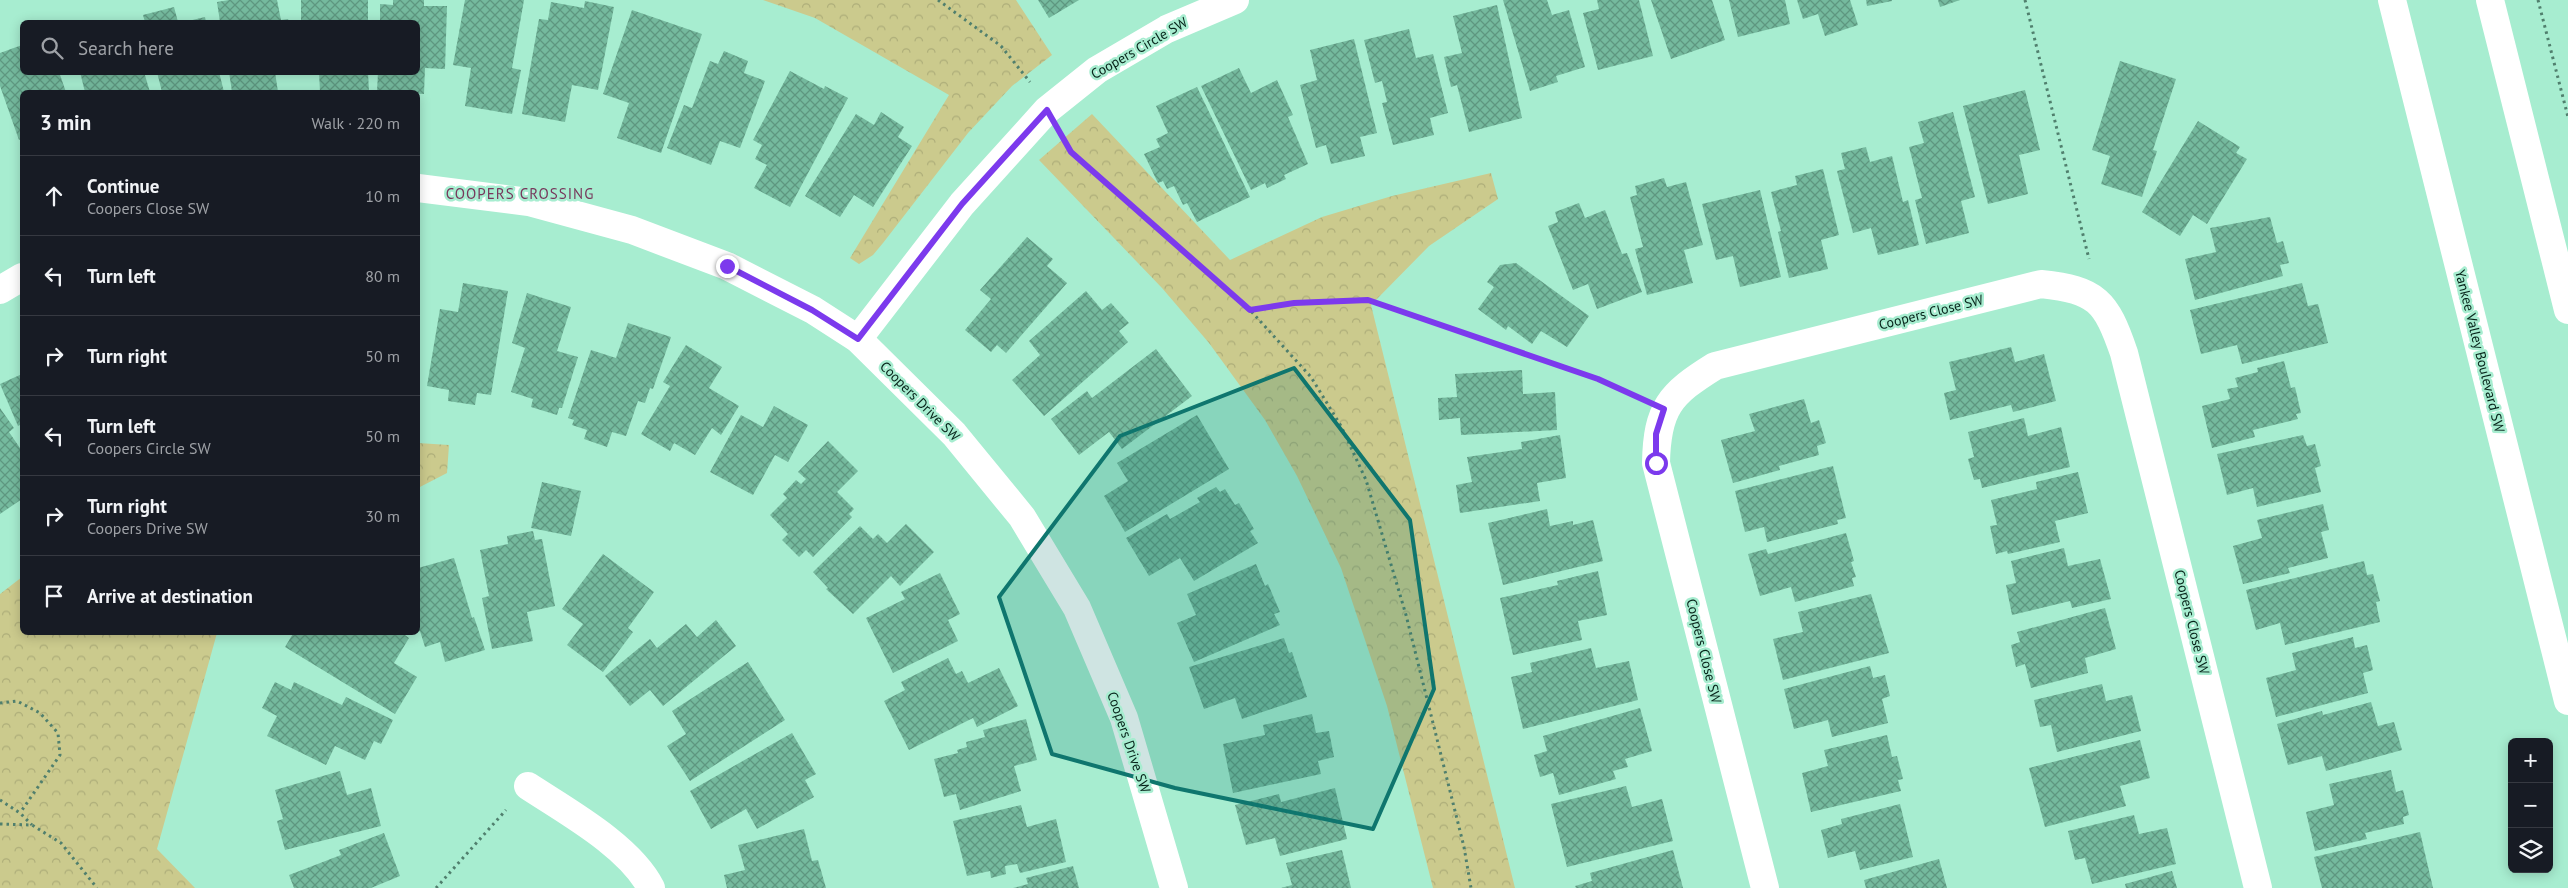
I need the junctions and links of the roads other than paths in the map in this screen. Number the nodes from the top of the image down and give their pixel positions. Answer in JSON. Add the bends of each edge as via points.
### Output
{"nodes":[{"id":1,"x":1235,"y":0,"type":"edge"},
{"id":2,"x":2392,"y":0,"type":"edge"},
{"id":3,"x":2490,"y":0,"type":"edge"},
{"id":4,"x":420,"y":188,"type":"edge"},
{"id":5,"x":20,"y":278,"type":"edge"},
{"id":6,"x":0,"y":290,"type":"edge"},
{"id":7,"x":2568,"y":310,"type":"edge"},
{"id":8,"x":858,"y":339,"type":"junction"},
{"id":9,"x":2568,"y":701,"type":"edge"},
{"id":10,"x":528,"y":786,"type":"road end"},
{"id":11,"x":651,"y":888,"type":"edge"},
{"id":12,"x":1174,"y":888,"type":"edge"},
{"id":13,"x":1765,"y":888,"type":"edge"},
{"id":14,"x":2258,"y":888,"type":"edge"}],
"edges":[{"from":1,"to":8,"type":"street","name":"Coopers Circle SW","via":[[1159,34],[1096,70],[1047,110],[962,204]]},
{"from":2,"to":9,"type":"street","name":"Yankee Valley Boulevard SW"},
{"from":3,"to":7,"type":"street"},
{"from":4,"to":8,"type":"street","name":"Coopers Drive SW","via":[[529,202],[632,230],[727,266],[812,310]]},
{"from":5,"to":6,"type":"street"},
{"from":8,"to":12,"type":"street","name":"Coopers Drive SW","via":[[954,434],[1022,517],[1077,608],[1124,718]]},
{"from":10,"to":11,"type":"street","via":[[620,850]]},
{"from":13,"to":14,"type":"street","name":"Coopers Close SW","via":[[1656,463],[1656,434],[1664,409],[1684,385],[1714,366],[2041,284],[2072,288],[2099,301],[2113,320]]}]}
